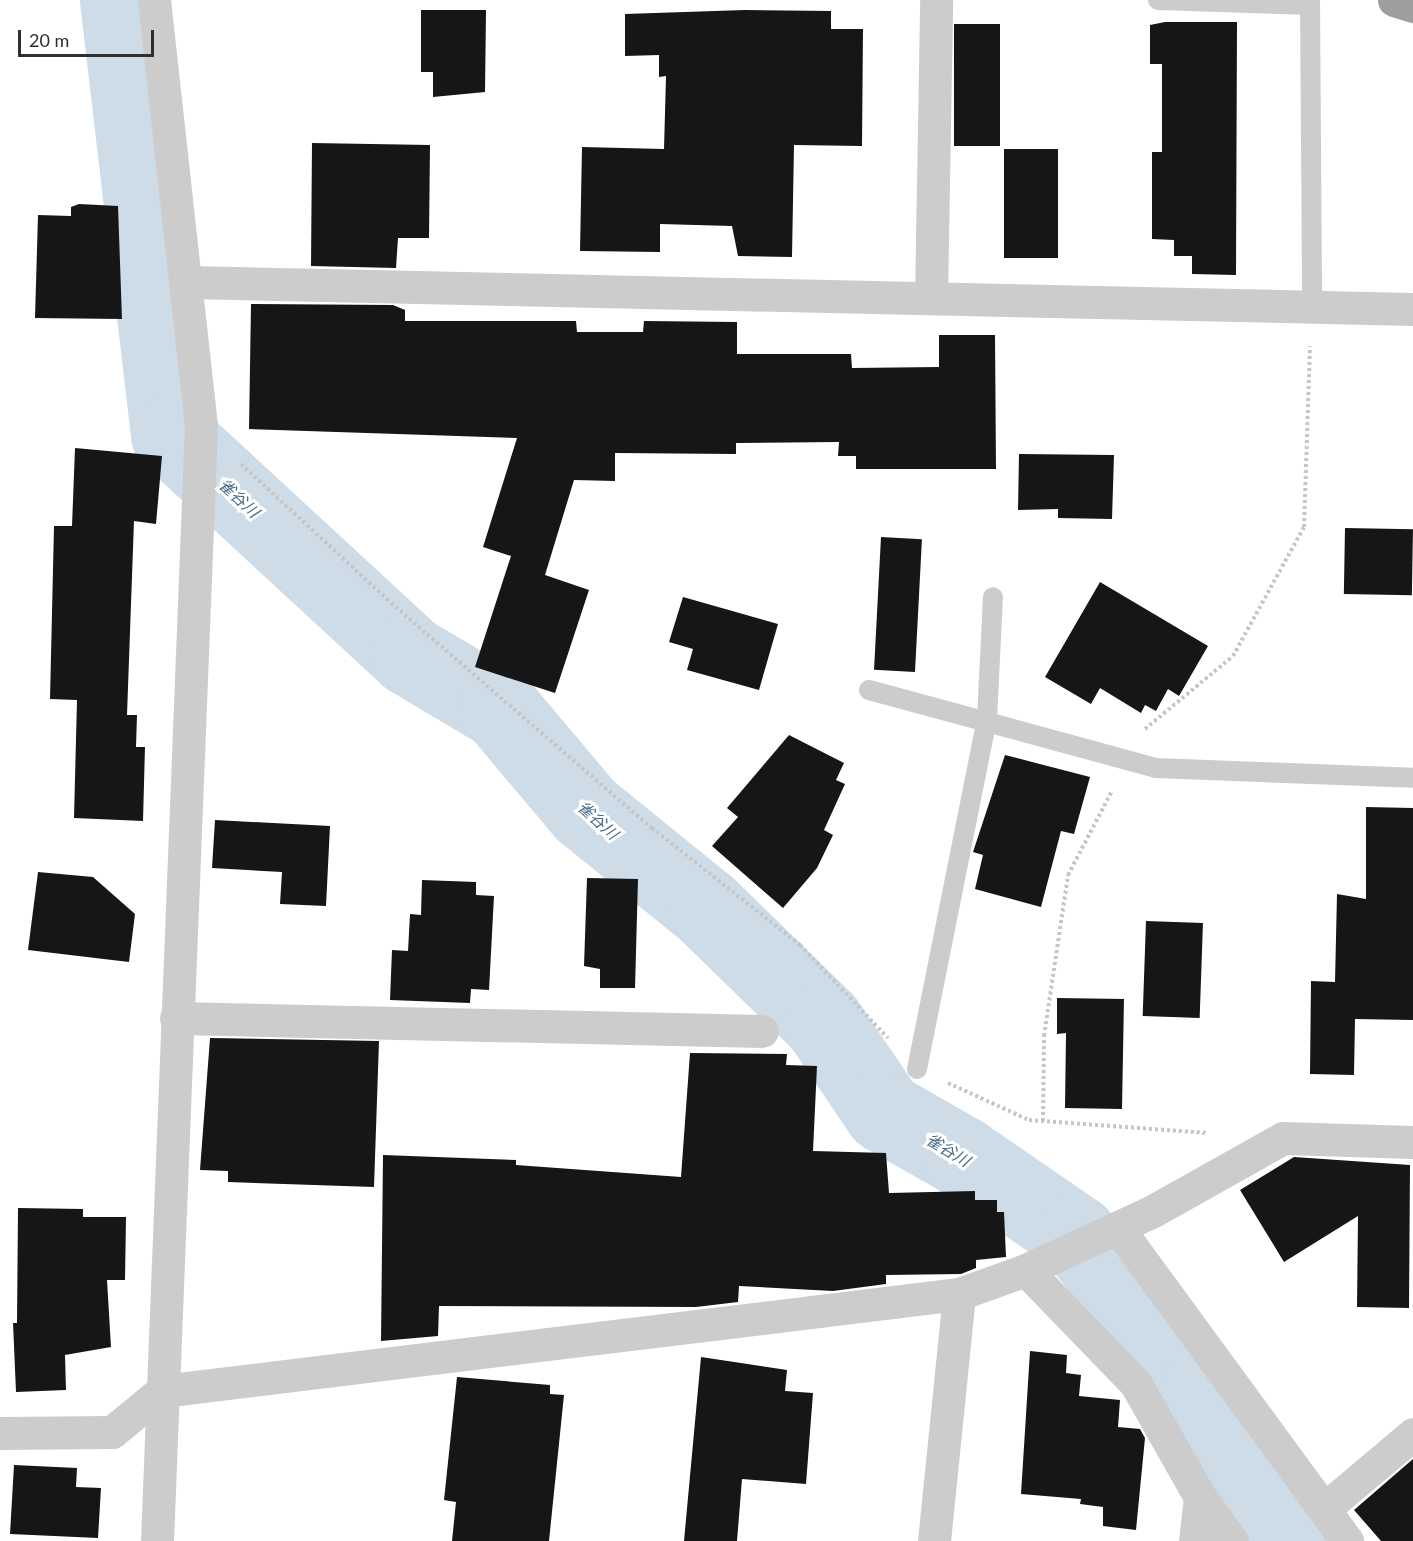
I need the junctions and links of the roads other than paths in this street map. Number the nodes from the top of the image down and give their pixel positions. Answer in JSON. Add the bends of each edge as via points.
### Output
{"nodes":[{"id":1,"x":154,"y":0,"type":"edge"},
{"id":2,"x":936,"y":0,"type":"edge"},
{"id":3,"x":1158,"y":0,"type":"edge"},
{"id":4,"x":1394,"y":0,"type":"edge"},
{"id":5,"x":1310,"y":3,"type":"edge"},
{"id":6,"x":1413,"y":6,"type":"edge"},
{"id":7,"x":188,"y":282,"type":"junction"},
{"id":8,"x":931,"y":298,"type":"junction"},
{"id":9,"x":1312,"y":306,"type":"junction"},
{"id":10,"x":1413,"y":309,"type":"edge"},
{"id":11,"x":993,"y":597,"type":"dead end"},
{"id":12,"x":869,"y":690,"type":"dead end"},
{"id":13,"x":987,"y":719,"type":"junction"},
{"id":14,"x":1413,"y":778,"type":"edge"},
{"id":15,"x":176,"y":1018,"type":"junction"},
{"id":16,"x":762,"y":1031,"type":"dead end"},
{"id":17,"x":917,"y":1069,"type":"road end"},
{"id":18,"x":1413,"y":1142,"type":"edge"},
{"id":19,"x":1095,"y":1238,"type":"junction"},
{"id":20,"x":1026,"y":1270,"type":"junction"},
{"id":21,"x":959,"y":1294,"type":"junction"},
{"id":22,"x":162,"y":1391,"type":"junction"},
{"id":23,"x":0,"y":1433,"type":"edge"},
{"id":24,"x":1413,"y":1434,"type":"edge"},
{"id":25,"x":1200,"y":1497,"type":"junction"},
{"id":26,"x":1324,"y":1509,"type":"junction"},
{"id":27,"x":157,"y":1541,"type":"edge"},
{"id":28,"x":934,"y":1541,"type":"edge"},
{"id":29,"x":1195,"y":1541,"type":"edge"},
{"id":30,"x":1232,"y":1541,"type":"edge"},
{"id":31,"x":1347,"y":1541,"type":"edge"}],
"edges":[{"from":1,"to":7,"type":"street"},
{"from":2,"to":8,"type":"street"},
{"from":3,"to":5,"type":"lane"},
{"from":4,"to":6,"type":"highway"},
{"from":5,"to":9,"type":"lane"},
{"from":7,"to":8,"type":"street"},
{"from":7,"to":15,"type":"street","via":[[200,432]]},
{"from":8,"to":9,"type":"street"},
{"from":9,"to":10,"type":"street"},
{"from":11,"to":13,"type":"lane"},
{"from":12,"to":13,"type":"lane"},
{"from":13,"to":14,"type":"lane","via":[[1127,763],[1275,776]]},
{"from":13,"to":17,"type":"lane"},
{"from":15,"to":16,"type":"street"},
{"from":15,"to":22,"type":"street"},
{"from":18,"to":19,"type":"street","via":[[1284,1138]]},
{"from":19,"to":20,"type":"street"},
{"from":19,"to":26,"type":"street"},
{"from":20,"to":21,"type":"street"},
{"from":20,"to":25,"type":"street","via":[[1136,1384]]},
{"from":21,"to":22,"type":"street"},
{"from":21,"to":28,"type":"street"},
{"from":22,"to":23,"type":"street","via":[[112,1432]]},
{"from":22,"to":27,"type":"street"},
{"from":24,"to":26,"type":"street"},
{"from":25,"to":29,"type":"street"},
{"from":25,"to":30,"type":"street"},
{"from":26,"to":31,"type":"street"}]}
